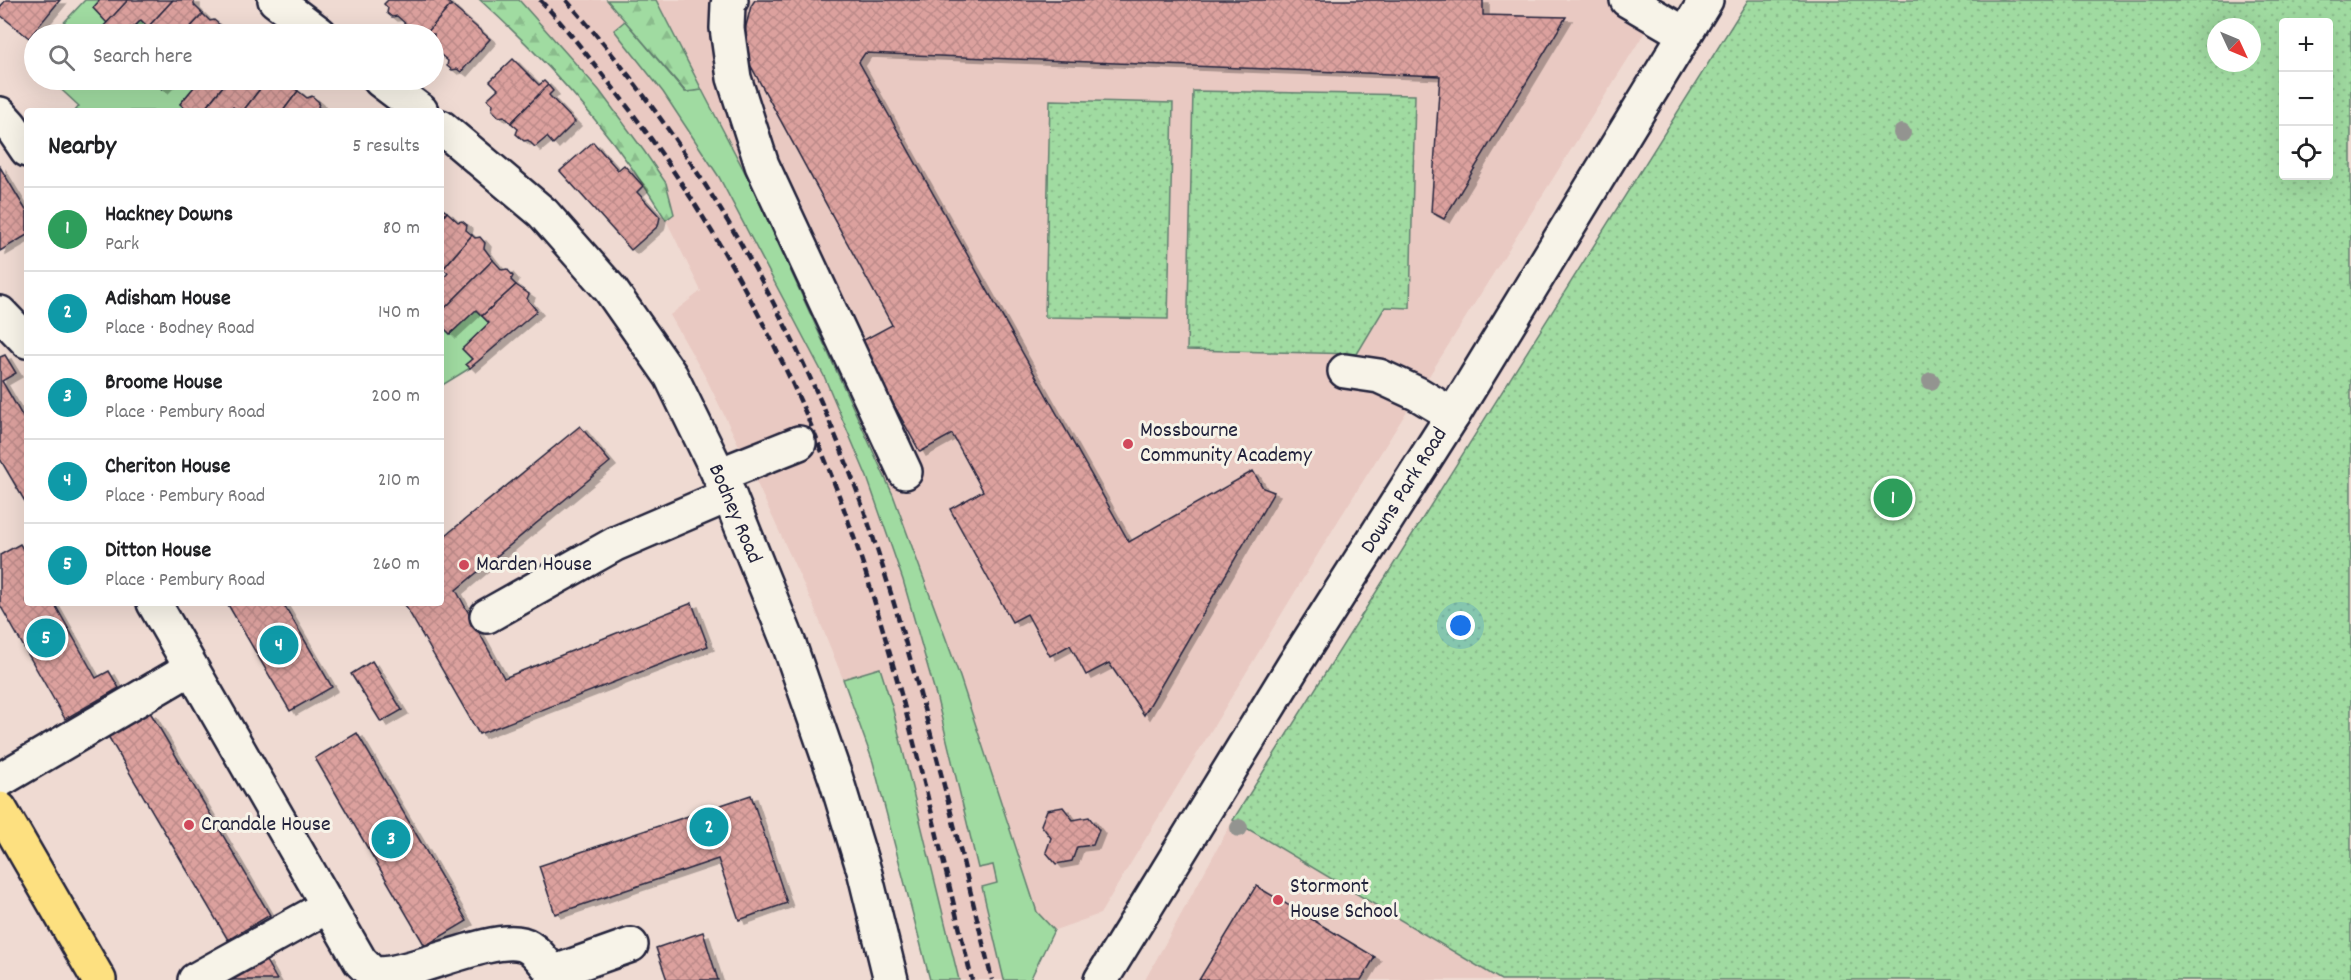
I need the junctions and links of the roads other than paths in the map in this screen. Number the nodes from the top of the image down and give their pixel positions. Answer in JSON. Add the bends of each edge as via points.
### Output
{"nodes":[{"id":1,"x":275,"y":0,"type":"edge"},
{"id":2,"x":731,"y":0,"type":"edge"},
{"id":3,"x":1627,"y":0,"type":"edge"},
{"id":4,"x":1706,"y":0,"type":"edge"},
{"id":5,"x":307,"y":24,"type":"edge"},
{"id":6,"x":1685,"y":34,"type":"junction"},
{"id":7,"x":393,"y":90,"type":"edge"},
{"id":8,"x":417,"y":108,"type":"edge"},
{"id":9,"x":0,"y":114,"type":"edge"},
{"id":10,"x":444,"y":130,"type":"edge"},
{"id":11,"x":24,"y":145,"type":"edge"},
{"id":12,"x":0,"y":313,"type":"edge"},
{"id":13,"x":24,"y":337,"type":"edge"},
{"id":14,"x":1346,"y":371,"type":"dead end"},
{"id":15,"x":1453,"y":415,"type":"junction"},
{"id":16,"x":799,"y":442,"type":"dead end"},
{"id":17,"x":906,"y":472,"type":"dead end"},
{"id":18,"x":724,"y":485,"type":"junction"},
{"id":19,"x":156,"y":606,"type":"edge"},
{"id":20,"x":488,"y":616,"type":"dead end"},
{"id":21,"x":190,"y":668,"type":"junction"},
{"id":22,"x":0,"y":780,"type":"edge"},
{"id":23,"x":0,"y":809,"type":"edge"},
{"id":24,"x":328,"y":906,"type":"junction"},
{"id":25,"x":631,"y":945,"type":"dead end"},
{"id":26,"x":555,"y":976,"type":"edge"},
{"id":27,"x":99,"y":980,"type":"edge"},
{"id":28,"x":195,"y":980,"type":"edge"},
{"id":29,"x":891,"y":980,"type":"edge"},
{"id":30,"x":1101,"y":980,"type":"edge"}],
"edges":[{"from":1,"to":5,"type":"street"},
{"from":2,"to":17,"type":"street","via":[[727,28],[734,78],[762,165]]},
{"from":3,"to":6,"type":"street"},
{"from":4,"to":6,"type":"street","name":"Downs Park Road"},
{"from":6,"to":15,"type":"street","name":"Downs Park Road"},
{"from":7,"to":8,"type":"street"},
{"from":9,"to":11,"type":"street"},
{"from":10,"to":18,"type":"street","name":"Bodney Road","via":[[543,213],[610,289],[671,376]]},
{"from":12,"to":13,"type":"street"},
{"from":14,"to":15,"type":"street","via":[[1379,376]]},
{"from":15,"to":30,"type":"street","name":"Downs Park Road"},
{"from":16,"to":18,"type":"street"},
{"from":18,"to":20,"type":"street"},
{"from":18,"to":29,"type":"street","name":"Bodney Road","via":[[821,732],[865,874]]},
{"from":19,"to":21,"type":"street"},
{"from":21,"to":22,"type":"street"},
{"from":21,"to":24,"type":"street"},
{"from":23,"to":27,"type":"main road"},
{"from":24,"to":26,"type":"street","via":[[360,962],[376,974],[421,968],[503,943],[524,944]]},
{"from":24,"to":28,"type":"street"},
{"from":25,"to":26,"type":"street"}]}
